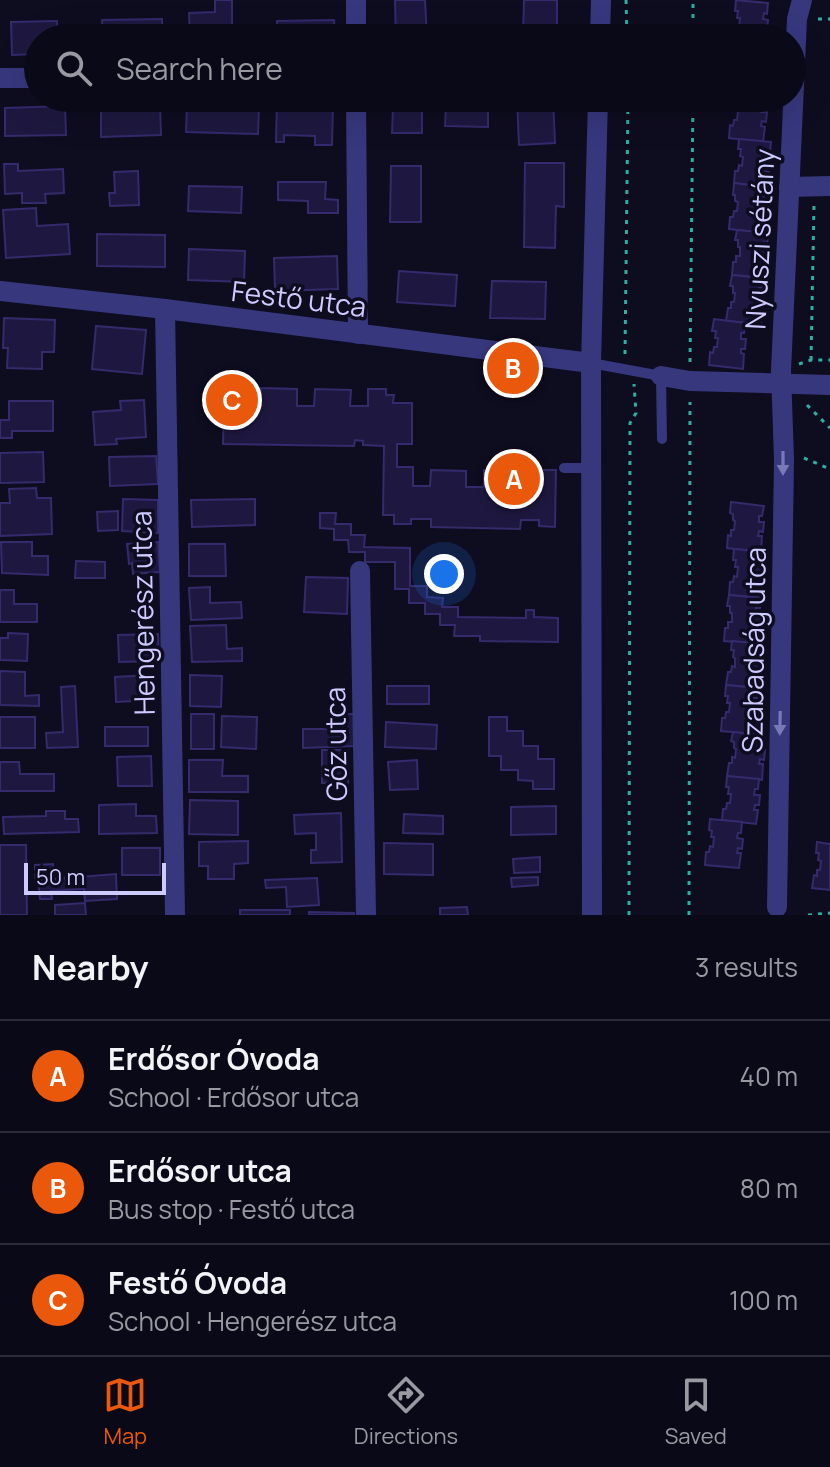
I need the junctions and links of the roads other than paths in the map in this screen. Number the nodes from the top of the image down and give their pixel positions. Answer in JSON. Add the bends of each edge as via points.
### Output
{"nodes":[{"id":1,"x":356,"y":0,"type":"edge"},
{"id":2,"x":601,"y":0,"type":"edge"},
{"id":3,"x":802,"y":0,"type":"edge"},
{"id":4,"x":356,"y":24,"type":"edge"},
{"id":5,"x":600,"y":24,"type":"edge"},
{"id":6,"x":797,"y":24,"type":"edge"},
{"id":7,"x":0,"y":78,"type":"edge"},
{"id":8,"x":24,"y":78,"type":"edge"},
{"id":9,"x":356,"y":112,"type":"edge"},
{"id":10,"x":598,"y":112,"type":"edge"},
{"id":11,"x":793,"y":112,"type":"edge"},
{"id":12,"x":830,"y":186,"type":"edge"},
{"id":13,"x":789,"y":187,"type":"junction"},
{"id":14,"x":0,"y":291,"type":"edge"},
{"id":15,"x":165,"y":309,"type":"junction"},
{"id":16,"x":358,"y":334,"type":"junction"},
{"id":17,"x":591,"y":363,"type":"junction"},
{"id":18,"x":661,"y":376,"type":"junction"},
{"id":19,"x":781,"y":385,"type":"junction"},
{"id":20,"x":830,"y":385,"type":"edge"},
{"id":21,"x":662,"y":439,"type":"dead end"},
{"id":22,"x":564,"y":468,"type":"dead end"},
{"id":23,"x":591,"y":468,"type":"junction"},
{"id":24,"x":360,"y":571,"type":"dead end"},
{"id":25,"x":592,"y":881,"type":"junction"},
{"id":26,"x":777,"y":911,"type":"edge"},
{"id":27,"x":175,"y":915,"type":"edge"},
{"id":28,"x":366,"y":915,"type":"edge"},
{"id":29,"x":592,"y":915,"type":"edge"},
{"id":30,"x":602,"y":915,"type":"edge"}],
"edges":[{"from":1,"to":4,"type":"street"},
{"from":2,"to":5,"type":"street"},
{"from":3,"to":6,"type":"street","name":"Nyuszi sétány"},
{"from":7,"to":8,"type":"street"},
{"from":9,"to":16,"type":"street"},
{"from":10,"to":17,"type":"street"},
{"from":11,"to":13,"type":"street","name":"Nyuszi sétány"},
{"from":12,"to":13,"type":"street"},
{"from":13,"to":19,"type":"street","name":"Nyuszi sétány"},
{"from":14,"to":15,"type":"street","name":"Festő utca"},
{"from":15,"to":16,"type":"street","name":"Festő utca"},
{"from":15,"to":27,"type":"street","name":"Hengerész utca"},
{"from":16,"to":17,"type":"street","name":"Festő utca"},
{"from":17,"to":18,"type":"lane"},
{"from":17,"to":23,"type":"street"},
{"from":18,"to":19,"type":"street"},
{"from":18,"to":21,"type":"lane"},
{"from":19,"to":20,"type":"street"},
{"from":19,"to":26,"type":"street","name":"Szabadság utca","one_way":true},
{"from":22,"to":23,"type":"lane"},
{"from":23,"to":25,"type":"street"},
{"from":24,"to":28,"type":"street","name":"Gőz utca"},
{"from":25,"to":29,"type":"street"},
{"from":25,"to":30,"type":"street"}]}
